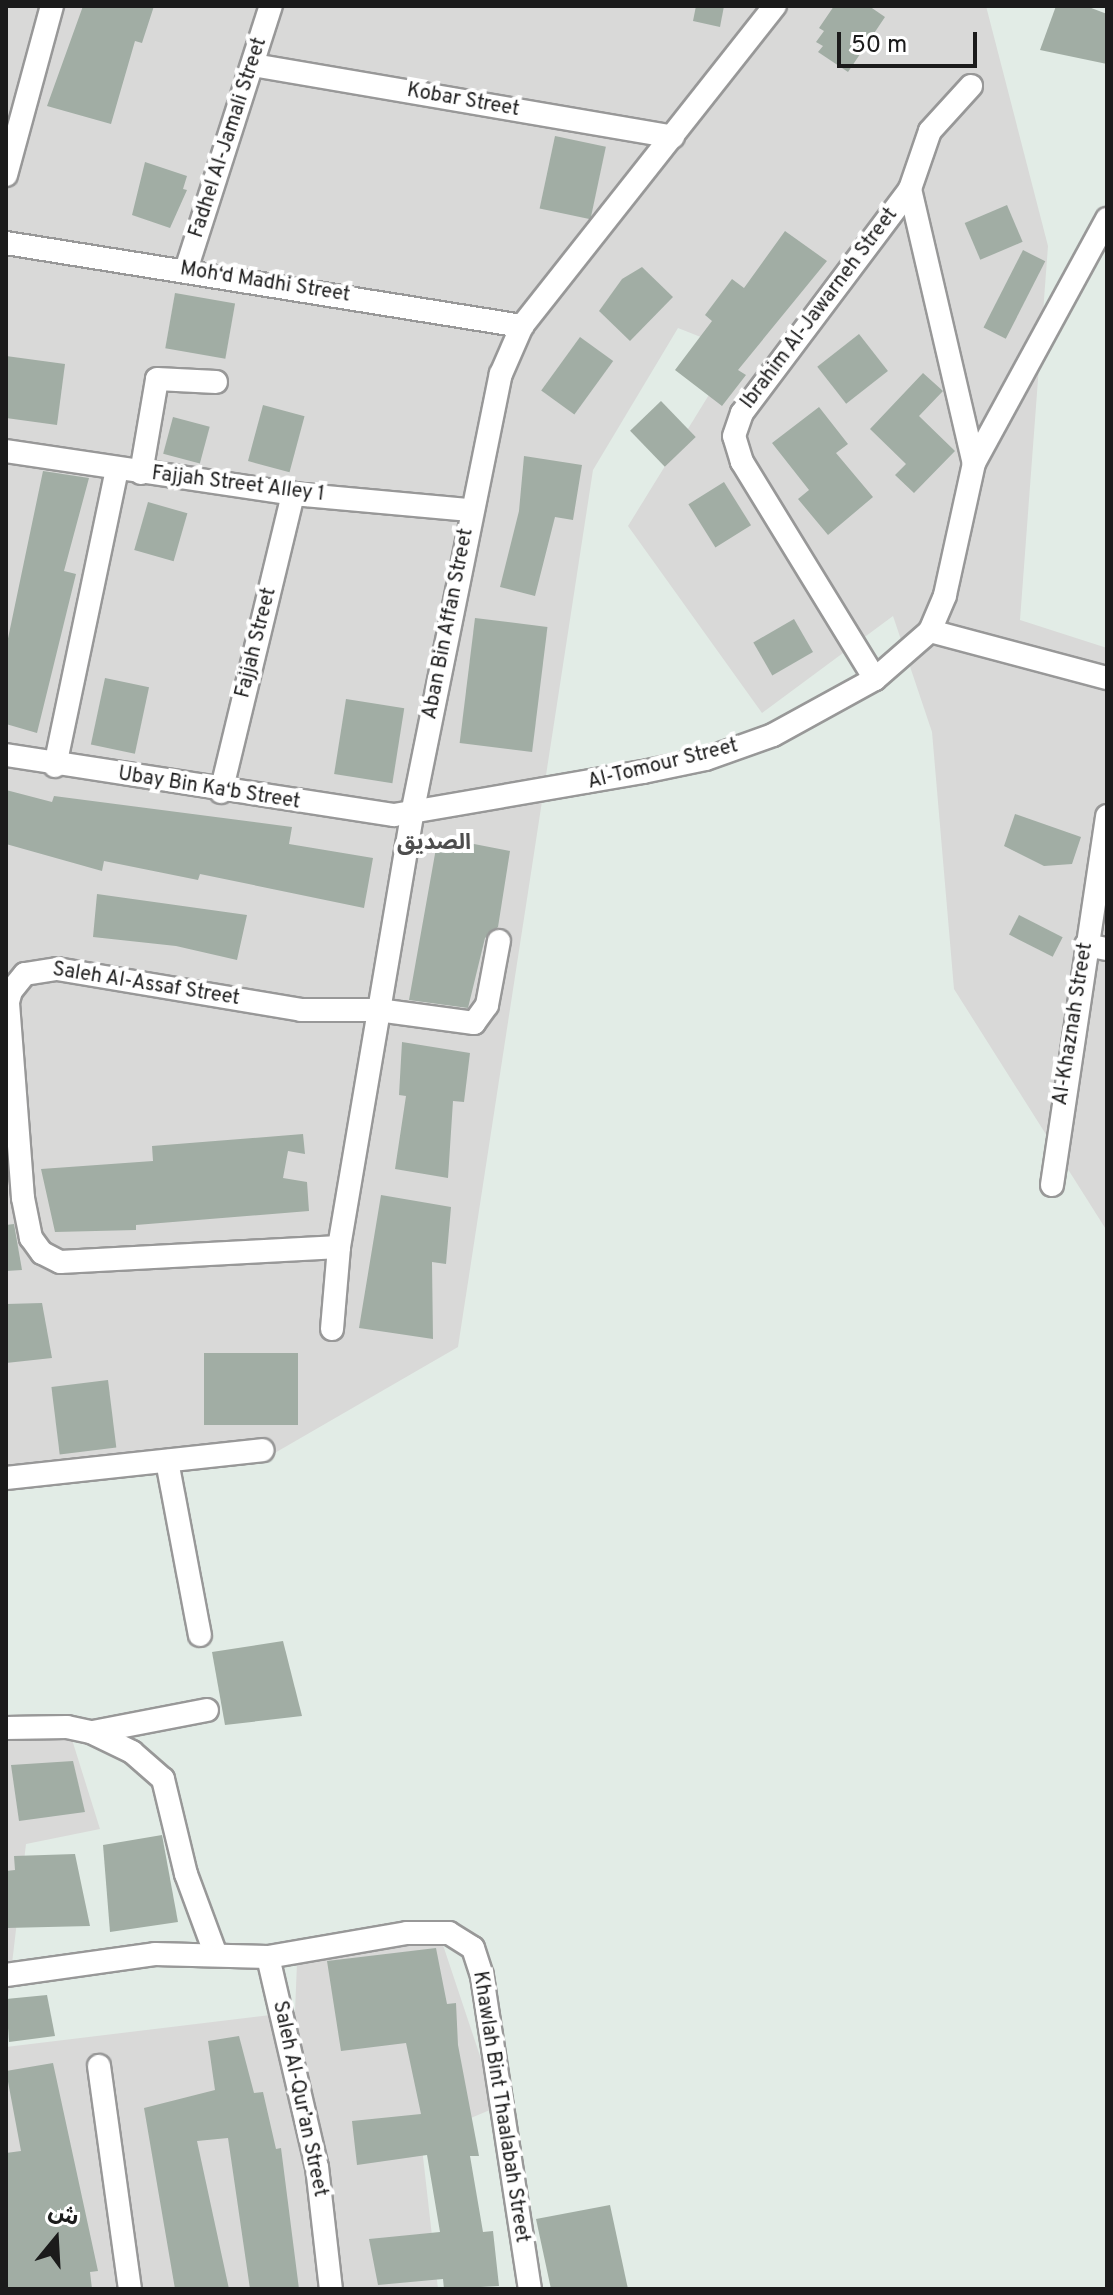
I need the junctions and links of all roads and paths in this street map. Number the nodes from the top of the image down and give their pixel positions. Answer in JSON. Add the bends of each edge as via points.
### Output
{"nodes":[{"id":1,"x":52,"y":6,"type":"edge"},
{"id":2,"x":271,"y":6,"type":"edge"},
{"id":3,"x":775,"y":6,"type":"edge"},
{"id":4,"x":253,"y":65,"type":"junction"},
{"id":5,"x":971,"y":86,"type":"dead end"},
{"id":6,"x":673,"y":137,"type":"junction"},
{"id":7,"x":6,"y":175,"type":"edge"},
{"id":8,"x":910,"y":189,"type":"junction"},
{"id":9,"x":1107,"y":219,"type":"edge"},
{"id":10,"x":6,"y":243,"type":"edge"},
{"id":11,"x":186,"y":270,"type":"junction"},
{"id":12,"x":522,"y":326,"type":"junction"},
{"id":13,"x":216,"y":382,"type":"dead end"},
{"id":14,"x":6,"y":451,"type":"edge"},
{"id":15,"x":974,"y":463,"type":"junction"},
{"id":16,"x":117,"y":469,"type":"junction"},
{"id":17,"x":141,"y":473,"type":"junction"},
{"id":18,"x":293,"y":494,"type":"junction"},
{"id":19,"x":470,"y":510,"type":"junction"},
{"id":20,"x":930,"y":631,"type":"junction"},
{"id":21,"x":1107,"y":678,"type":"edge"},
{"id":22,"x":875,"y":679,"type":"junction"},
{"id":23,"x":6,"y":755,"type":"edge"},
{"id":24,"x":55,"y":766,"type":"junction"},
{"id":25,"x":221,"y":792,"type":"junction"},
{"id":26,"x":412,"y":814,"type":"junction"},
{"id":27,"x":1107,"y":816,"type":"edge"},
{"id":28,"x":499,"y":941,"type":"dead end"},
{"id":29,"x":1096,"y":947,"type":"edge"},
{"id":30,"x":378,"y":1010,"type":"junction"},
{"id":31,"x":1052,"y":1185,"type":"dead end"},
{"id":32,"x":339,"y":1247,"type":"junction"},
{"id":33,"x":332,"y":1329,"type":"dead end"},
{"id":34,"x":262,"y":1450,"type":"dead end"},
{"id":35,"x":167,"y":1461,"type":"junction"},
{"id":36,"x":6,"y":1478,"type":"edge"},
{"id":37,"x":200,"y":1635,"type":"dead end"},
{"id":38,"x":207,"y":1710,"type":"dead end"},
{"id":39,"x":6,"y":1728,"type":"edge"},
{"id":40,"x":91,"y":1732,"type":"junction"},
{"id":41,"x":216,"y":1955,"type":"junction"},
{"id":42,"x":268,"y":1957,"type":"junction"},
{"id":43,"x":6,"y":1975,"type":"edge"},
{"id":44,"x":99,"y":2066,"type":"dead end"},
{"id":45,"x":130,"y":2289,"type":"edge"},
{"id":46,"x":331,"y":2289,"type":"edge"},
{"id":47,"x":530,"y":2289,"type":"edge"}],
"edges":[{"from":1,"to":7,"type":"street"},
{"from":2,"to":4,"type":"street","name":"Fadhel Al-Jamali Street"},
{"from":3,"to":6,"type":"street","name":"Aban Bin Affan Street"},
{"from":4,"to":6,"type":"street","name":"Kobar Street"},
{"from":4,"to":11,"type":"street","name":"Fadhel Al-Jamali Street"},
{"from":5,"to":8,"type":"street","name":"Ibrahim Al-Jawarneh Street","via":[[930,131]]},
{"from":6,"to":12,"type":"street","name":"Aban Bin Affan Street"},
{"from":8,"to":15,"type":"street","name":"Ibrahim Al-Jawarneh Street"},
{"from":8,"to":22,"type":"street","name":"Ibrahim Al-Jawarneh Street","via":[[742,413],[734,436],[742,462]]},
{"from":9,"to":15,"type":"street"},
{"from":10,"to":11,"type":"street","name":"Moh‘d Madhi Street"},
{"from":11,"to":12,"type":"street","name":"Moh‘d Madhi Street"},
{"from":12,"to":19,"type":"street","name":"Aban Bin Affan Street","via":[[501,374]]},
{"from":13,"to":17,"type":"street","via":[[157,379]]},
{"from":14,"to":16,"type":"street","name":"Fajjah Street Alley 1"},
{"from":15,"to":20,"type":"street","via":[[945,595]]},
{"from":16,"to":17,"type":"street","name":"Fajjah Street Alley 1"},
{"from":16,"to":24,"type":"street"},
{"from":17,"to":18,"type":"street","name":"Fajjah Street Alley 1"},
{"from":18,"to":19,"type":"street","name":"Fajjah Street Alley 1"},
{"from":18,"to":25,"type":"street","name":"Fajjah Street"},
{"from":19,"to":26,"type":"street","name":"Aban Bin Affan Street"},
{"from":20,"to":21,"type":"street"},
{"from":20,"to":22,"type":"street","name":"Al-Tomour Street"},
{"from":22,"to":26,"type":"street","name":"Al-Tomour Street","via":[[773,735],[706,759]]},
{"from":23,"to":24,"type":"street","name":"Ubay Bin Ka‘b Street"},
{"from":24,"to":25,"type":"street","name":"Ubay Bin Ka‘b Street"},
{"from":25,"to":26,"type":"street","name":"Ubay Bin Ka‘b Street"},
{"from":26,"to":30,"type":"street","name":"Aban Bin Affan Street"},
{"from":27,"to":29,"type":"street","name":"Al-Khaznah Street"},
{"from":28,"to":30,"type":"street","name":"Saleh Al-Assaf Street","via":[[487,1005],[474,1023]]},
{"from":29,"to":31,"type":"street","name":"Al-Khaznah Street"},
{"from":30,"to":32,"type":"street","name":"Aban Bin Affan Street"},
{"from":30,"to":32,"type":"street","name":"Saleh Al-Assaf Street","via":[[301,1010],[57,969],[25,974],[8,1002],[23,1198],[31,1238],[42,1253],[60,1262]]},
{"from":32,"to":33,"type":"street","name":"Aban Bin Affan Street"},
{"from":34,"to":35,"type":"street"},
{"from":35,"to":36,"type":"street"},
{"from":35,"to":37,"type":"street"},
{"from":38,"to":40,"type":"street"},
{"from":39,"to":40,"type":"street"},
{"from":40,"to":41,"type":"street","via":[[132,1752],[163,1779],[186,1874]]},
{"from":41,"to":42,"type":"street","name":"Khawlah Bint Thaalabah Street"},
{"from":41,"to":43,"type":"street","name":"Khawlah Bint Thaalabah Street","via":[[91,1959]]},
{"from":42,"to":46,"type":"street","name":"Saleh Al-Qur’an Street","via":[[317,2167]]},
{"from":42,"to":47,"type":"street","name":"Khawlah Bint Thaalabah Street","via":[[407,1933],[449,1933],[473,1948],[482,1976]]},
{"from":44,"to":45,"type":"street"}]}
